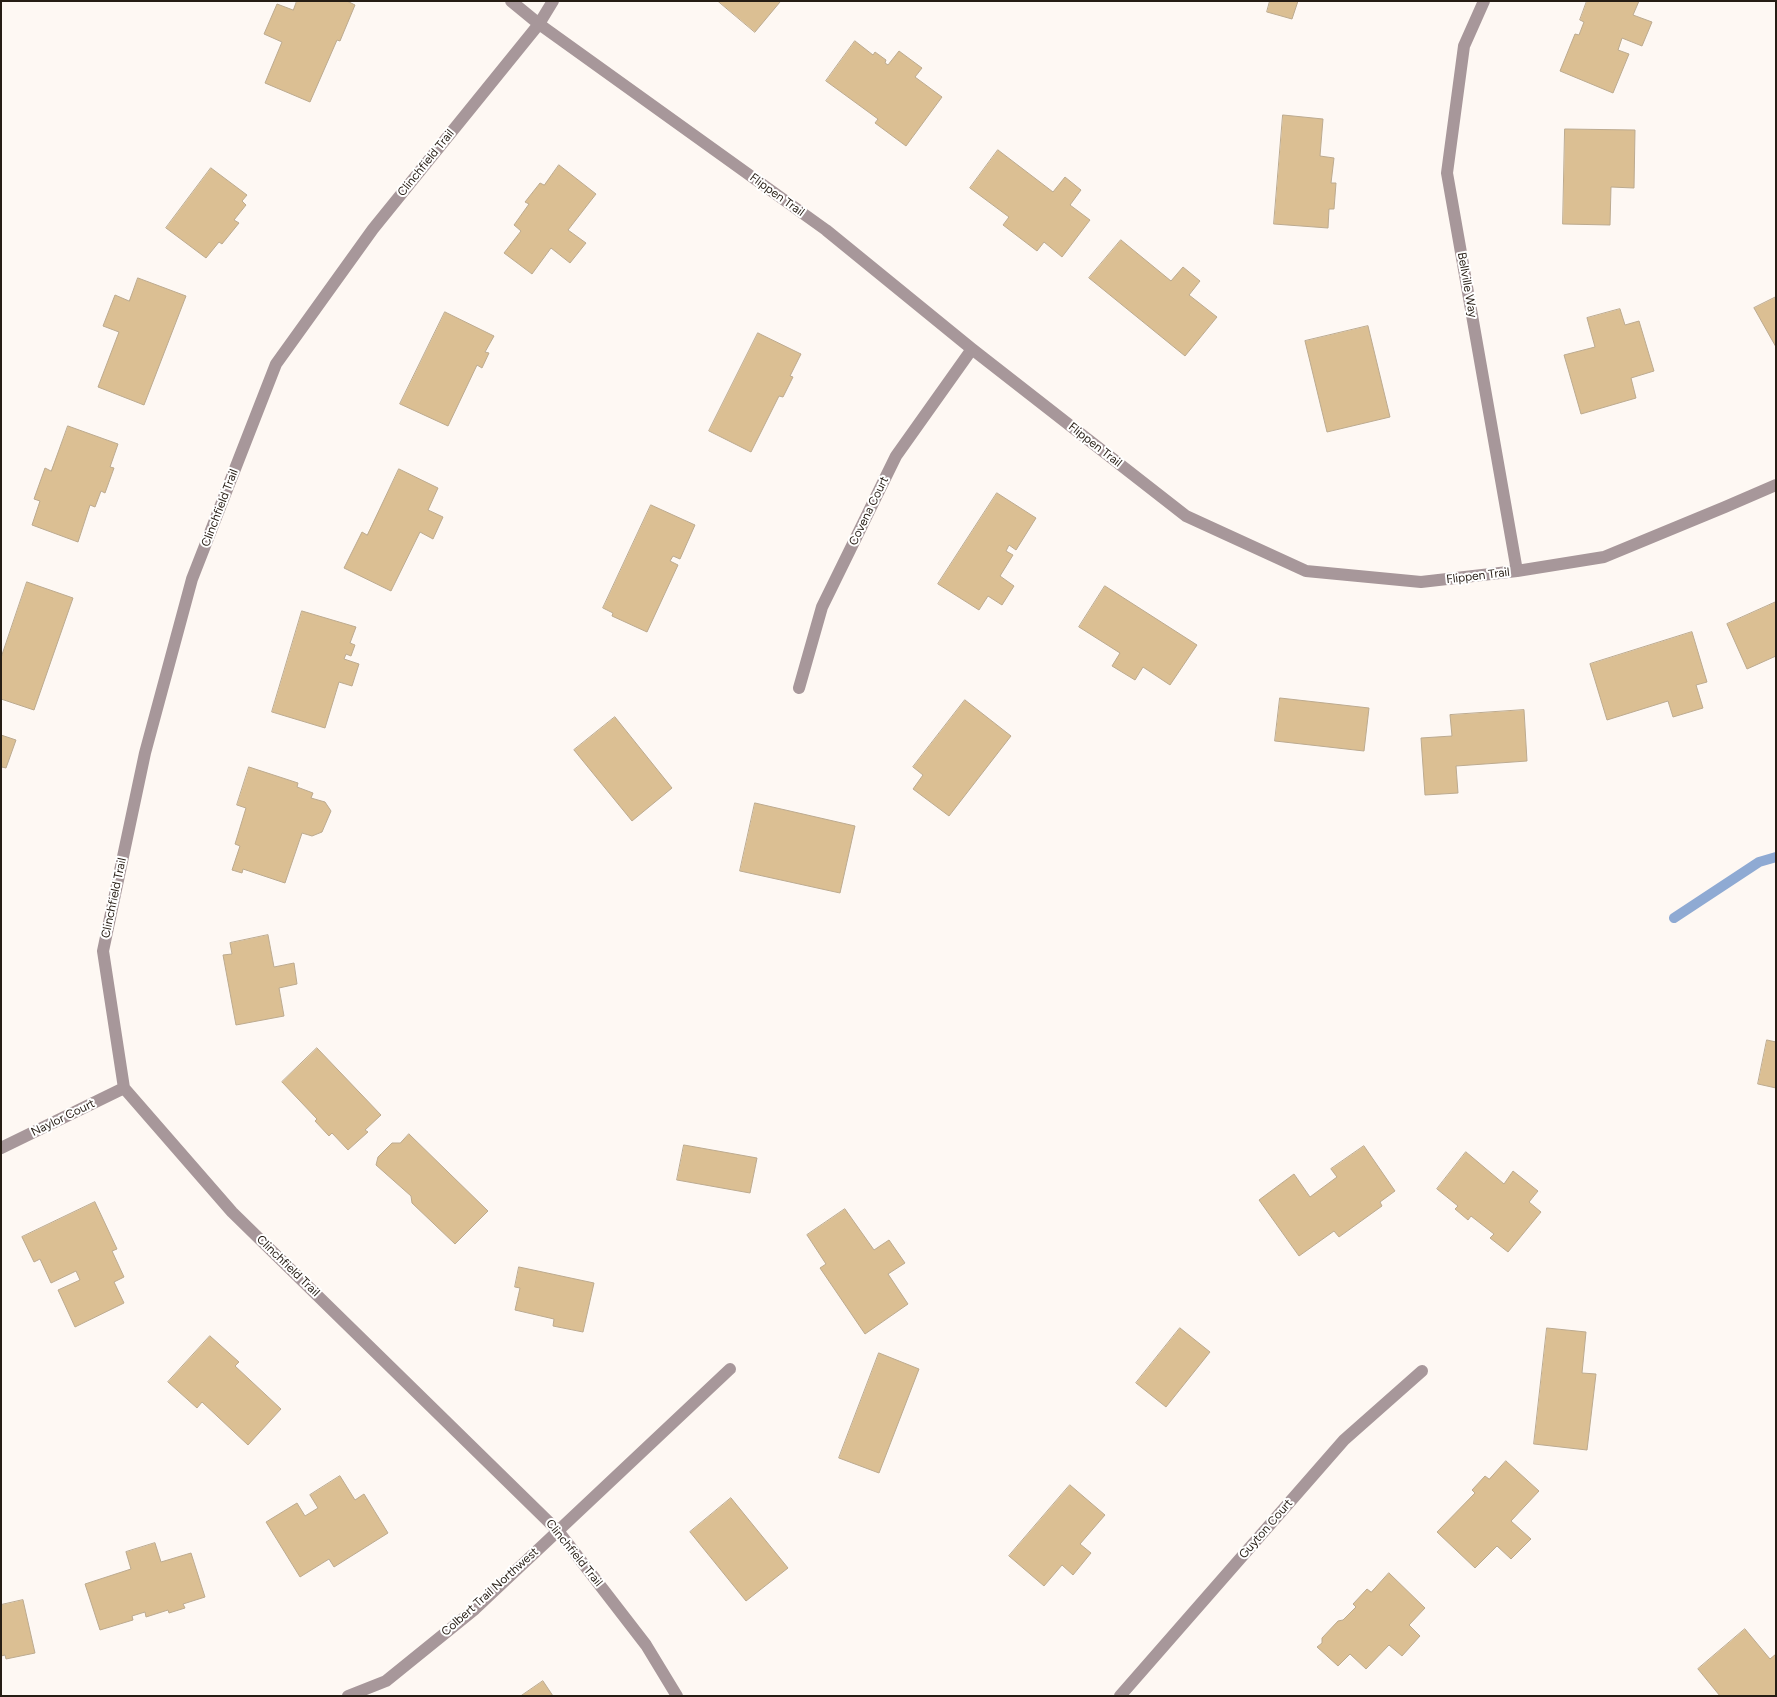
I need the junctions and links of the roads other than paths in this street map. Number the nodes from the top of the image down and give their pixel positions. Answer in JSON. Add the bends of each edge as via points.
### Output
{"nodes":[{"id":1,"x":511,"y":1,"type":"edge"},
{"id":2,"x":554,"y":1,"type":"edge"},
{"id":3,"x":1484,"y":1,"type":"edge"},
{"id":4,"x":539,"y":24,"type":"junction"},
{"id":5,"x":972,"y":349,"type":"junction"},
{"id":6,"x":1776,"y":485,"type":"edge"},
{"id":7,"x":1517,"y":571,"type":"junction"},
{"id":8,"x":799,"y":688,"type":"dead end"},
{"id":9,"x":124,"y":1088,"type":"junction"},
{"id":10,"x":1,"y":1148,"type":"edge"},
{"id":11,"x":730,"y":1370,"type":"dead end"},
{"id":12,"x":1422,"y":1371,"type":"dead end"},
{"id":13,"x":558,"y":1531,"type":"junction"},
{"id":14,"x":348,"y":1696,"type":"edge"},
{"id":15,"x":677,"y":1696,"type":"edge"},
{"id":16,"x":1120,"y":1696,"type":"edge"}],
"edges":[{"from":1,"to":4,"type":"street","name":"Flippen Trail"},
{"from":2,"to":4,"type":"street","name":"Clinchfield Trail"},
{"from":3,"to":7,"type":"street","name":"Bellville Way","via":[[1464,46],[1447,173]]},
{"from":4,"to":5,"type":"street","name":"Flippen Trail","via":[[826,230]]},
{"from":4,"to":9,"type":"street","name":"Clinchfield Trail","via":[[373,229],[276,364],[192,579],[145,753],[103,951]]},
{"from":5,"to":7,"type":"street","name":"Flippen Trail","via":[[1186,516],[1306,571],[1421,582]]},
{"from":5,"to":8,"type":"street","name":"Covena Court","via":[[896,456],[822,607]]},
{"from":6,"to":7,"type":"street","name":"Flippen Trail","via":[[1604,556]]},
{"from":9,"to":10,"type":"street","name":"Naylor Court"},
{"from":9,"to":13,"type":"street","name":"Clinchfield Trail","via":[[232,1212]]},
{"from":11,"to":13,"type":"street","name":"Colbert Trail Northwest"},
{"from":12,"to":16,"type":"street","name":"Guyton Court","via":[[1344,1440]]},
{"from":13,"to":14,"type":"street","name":"Colbert Trail Northwest","via":[[475,1609],[386,1681]]},
{"from":13,"to":15,"type":"street","name":"Clinchfield Trail","via":[[646,1645]]}]}
